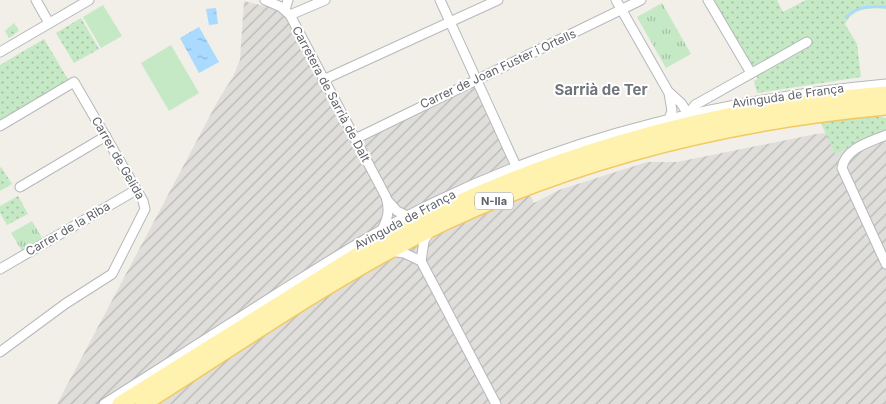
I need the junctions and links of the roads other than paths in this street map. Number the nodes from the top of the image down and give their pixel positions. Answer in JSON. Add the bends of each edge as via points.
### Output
{"nodes":[{"id":1,"x":36,"y":0,"type":"edge"},
{"id":2,"x":89,"y":0,"type":"edge"},
{"id":3,"x":266,"y":0,"type":"edge"},
{"id":4,"x":288,"y":0,"type":"edge"},
{"id":5,"x":325,"y":0,"type":"edge"},
{"id":6,"x":440,"y":0,"type":"edge"},
{"id":7,"x":498,"y":0,"type":"edge"},
{"id":8,"x":616,"y":0,"type":"edge"},
{"id":9,"x":641,"y":0,"type":"edge"},
{"id":10,"x":708,"y":0,"type":"edge"},
{"id":11,"x":622,"y":10,"type":"junction"},
{"id":12,"x":287,"y":12,"type":"junction"},
{"id":13,"x":449,"y":22,"type":"junction"},
{"id":14,"x":49,"y":23,"type":"junction"},
{"id":15,"x":808,"y":42,"type":"dead end"},
{"id":16,"x":1,"y":50,"type":"edge"},
{"id":17,"x":751,"y":74,"type":"junction"},
{"id":18,"x":475,"y":79,"type":"junction"},
{"id":19,"x":323,"y":80,"type":"junction"},
{"id":20,"x":886,"y":84,"type":"edge"},
{"id":21,"x":669,"y":93,"type":"junction"},
{"id":22,"x":886,"y":94,"type":"edge"},
{"id":23,"x":886,"y":107,"type":"edge"},
{"id":24,"x":870,"y":108,"type":"junction"},
{"id":25,"x":688,"y":113,"type":"junction"},
{"id":26,"x":886,"y":115,"type":"edge"},
{"id":27,"x":669,"y":119,"type":"junction"},
{"id":28,"x":0,"y":126,"type":"edge"},
{"id":29,"x":886,"y":135,"type":"edge"},
{"id":30,"x":106,"y":136,"type":"junction"},
{"id":31,"x":355,"y":139,"type":"junction"},
{"id":32,"x":516,"y":166,"type":"junction"},
{"id":33,"x":20,"y":187,"type":"dead end"},
{"id":34,"x":136,"y":190,"type":"junction"},
{"id":35,"x":386,"y":198,"type":"junction"},
{"id":36,"x":407,"y":216,"type":"junction"},
{"id":37,"x":382,"y":230,"type":"junction"},
{"id":38,"x":430,"y":230,"type":"junction"},
{"id":39,"x":390,"y":251,"type":"junction"},
{"id":40,"x":421,"y":261,"type":"junction"},
{"id":41,"x":886,"y":264,"type":"edge"},
{"id":42,"x":0,"y":269,"type":"edge"},
{"id":43,"x":0,"y":352,"type":"edge"},
{"id":44,"x":104,"y":404,"type":"edge"},
{"id":45,"x":120,"y":404,"type":"edge"},
{"id":46,"x":143,"y":404,"type":"edge"},
{"id":47,"x":496,"y":404,"type":"edge"}],
"edges":[{"from":1,"to":14,"type":"street"},
{"from":2,"to":14,"type":"street"},
{"from":3,"to":12,"type":"street"},
{"from":4,"to":12,"type":"street"},
{"from":5,"to":12,"type":"street"},
{"from":6,"to":13,"type":"street"},
{"from":7,"to":13,"type":"street"},
{"from":8,"to":11,"type":"street"},
{"from":9,"to":11,"type":"street","name":"Carrer de Joan Fuster i Ortells"},
{"from":10,"to":17,"type":"street"},
{"from":11,"to":18,"type":"street","name":"Carrer de Joan Fuster i Ortells"},
{"from":11,"to":21,"type":"street"},
{"from":12,"to":19,"type":"street","name":"Carretera de Sarrià de Dalt"},
{"from":13,"to":18,"type":"street"},
{"from":13,"to":19,"type":"street"},
{"from":14,"to":16,"type":"street"},
{"from":15,"to":17,"type":"street"},
{"from":17,"to":25,"type":"street","via":[[695,105]]},
{"from":18,"to":31,"type":"street","name":"Carrer de Joan Fuster i Ortells"},
{"from":18,"to":32,"type":"street"},
{"from":19,"to":31,"type":"street","name":"Carretera de Sarrià de Dalt"},
{"from":20,"to":25,"type":"street","name":"Avinguda de França","via":[[790,94]]},
{"from":21,"to":25,"type":"street"},
{"from":21,"to":27,"type":"street","via":[[672,111]]},
{"from":22,"to":45,"type":"main road","name":"Avinguda de França","number":"N-IIa","via":[[771,107],[686,124],[633,138],[504,182],[369,248]]},
{"from":23,"to":24,"type":"main road","name":"Avinguda de França","number":"N-IIa"},
{"from":24,"to":26,"type":"street"},
{"from":24,"to":38,"type":"main road","name":"Avinguda de França","number":"N-IIa","via":[[774,120],[650,147],[561,175]]},
{"from":25,"to":27,"type":"street","name":"Avinguda de França"},
{"from":27,"to":32,"type":"street","name":"Avinguda de França","via":[[575,145]]},
{"from":28,"to":30,"type":"street","name":"Carrer de Gelida","via":[[74,82]]},
{"from":29,"to":41,"type":"street","via":[[846,156],[842,168]]},
{"from":30,"to":33,"type":"street"},
{"from":30,"to":34,"type":"street","name":"Carrer de Gelida"},
{"from":31,"to":35,"type":"street","name":"Carretera de Sarrià de Dalt"},
{"from":32,"to":36,"type":"street","name":"Avinguda de França"},
{"from":34,"to":42,"type":"street","name":"Carrer de la Riba"},
{"from":34,"to":43,"type":"street","name":"Carrer de Gelida","via":[[145,209],[112,274]]},
{"from":35,"to":36,"type":"street","name":"Carretera de Sarrià de Dalt"},
{"from":35,"to":37,"type":"street","name":"Carretera de Sarrià de Dalt","via":[[388,218]]},
{"from":36,"to":37,"type":"street","name":"Avinguda de França"},
{"from":37,"to":44,"type":"street","name":"Avinguda de França"},
{"from":38,"to":39,"type":"main road","name":"Avinguda de França","number":"N-IIa"},
{"from":38,"to":40,"type":"street","via":[[424,241]]},
{"from":39,"to":40,"type":"street"},
{"from":39,"to":46,"type":"main road","name":"Avinguda de França","number":"N-IIa"},
{"from":40,"to":47,"type":"street"}]}
